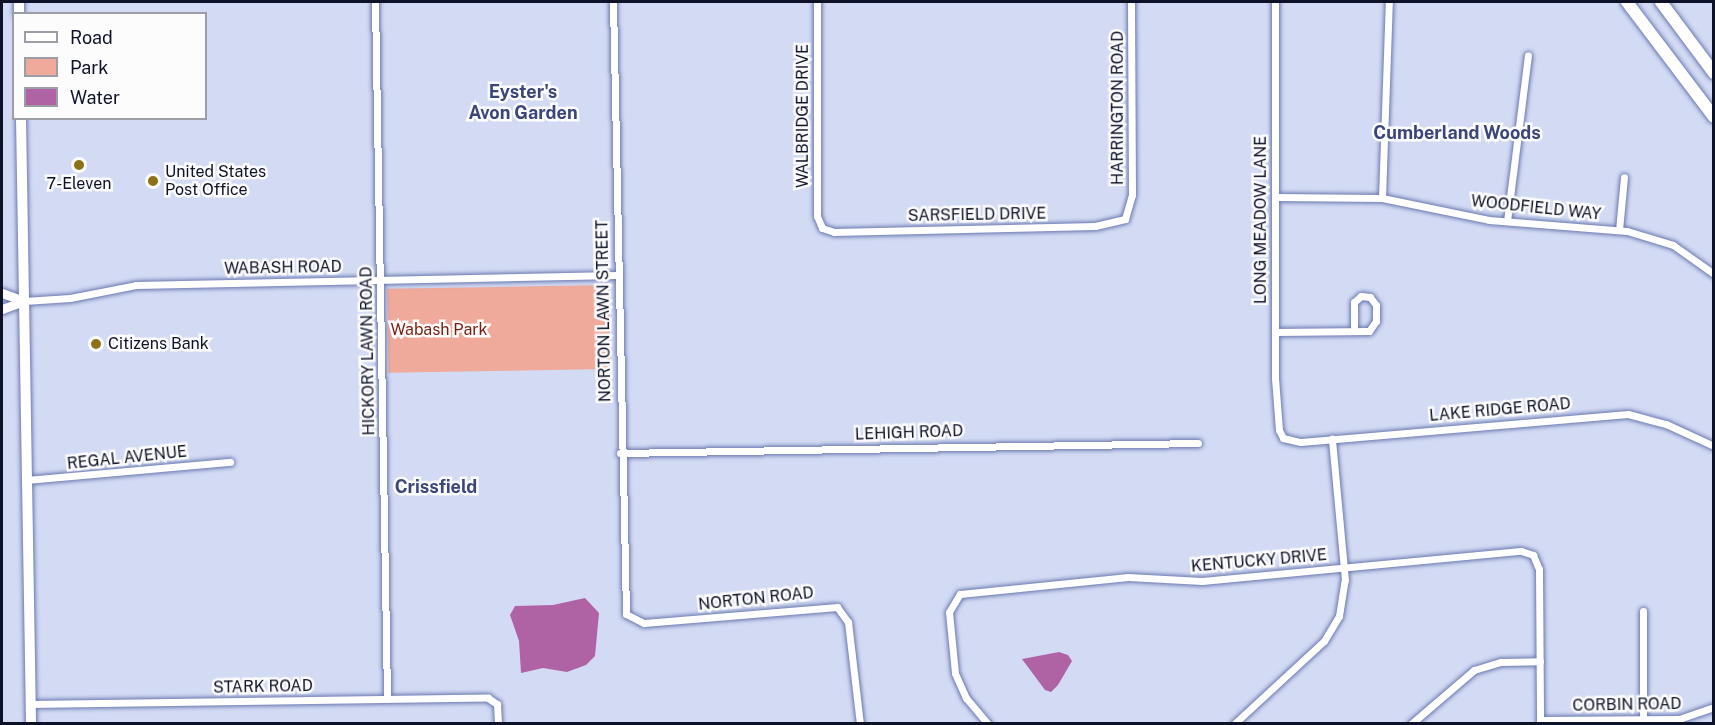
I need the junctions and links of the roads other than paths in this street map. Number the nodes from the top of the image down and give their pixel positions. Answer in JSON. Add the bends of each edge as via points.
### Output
{"nodes":[{"id":1,"x":375,"y":2,"type":"edge"},
{"id":2,"x":613,"y":2,"type":"edge"},
{"id":3,"x":817,"y":2,"type":"edge"},
{"id":4,"x":1131,"y":2,"type":"edge"},
{"id":5,"x":1275,"y":2,"type":"edge"},
{"id":6,"x":1389,"y":2,"type":"edge"},
{"id":7,"x":1627,"y":2,"type":"edge"},
{"id":8,"x":1660,"y":2,"type":"edge"},
{"id":9,"x":1528,"y":55,"type":"dead end"},
{"id":10,"x":1713,"y":73,"type":"edge"},
{"id":11,"x":1713,"y":117,"type":"edge"},
{"id":12,"x":21,"y":120,"type":"edge"},
{"id":13,"x":1624,"y":177,"type":"dead end"},
{"id":14,"x":1275,"y":197,"type":"junction"},
{"id":15,"x":1382,"y":198,"type":"junction"},
{"id":16,"x":1129,"y":214,"type":"joint"},
{"id":17,"x":1507,"y":221,"type":"junction"},
{"id":18,"x":822,"y":228,"type":"joint"},
{"id":19,"x":1618,"y":230,"type":"junction"},
{"id":20,"x":1713,"y":274,"type":"edge"},
{"id":21,"x":617,"y":275,"type":"junction"},
{"id":22,"x":379,"y":280,"type":"junction"},
{"id":23,"x":2,"y":292,"type":"edge"},
{"id":24,"x":24,"y":301,"type":"junction"},
{"id":25,"x":2,"y":309,"type":"edge"},
{"id":26,"x":1354,"y":330,"type":"junction"},
{"id":27,"x":1275,"y":332,"type":"junction"},
{"id":28,"x":1283,"y":438,"type":"joint"},
{"id":29,"x":1332,"y":439,"type":"junction"},
{"id":30,"x":1198,"y":443,"type":"dead end"},
{"id":31,"x":1713,"y":446,"type":"edge"},
{"id":32,"x":620,"y":453,"type":"junction"},
{"id":33,"x":230,"y":462,"type":"dead end"},
{"id":34,"x":27,"y":480,"type":"junction"},
{"id":35,"x":1344,"y":567,"type":"junction"},
{"id":36,"x":1643,"y":611,"type":"dead end"},
{"id":37,"x":630,"y":619,"type":"joint"},
{"id":38,"x":1540,"y":661,"type":"junction"},
{"id":39,"x":387,"y":699,"type":"junction"},
{"id":40,"x":30,"y":704,"type":"junction"},
{"id":41,"x":1713,"y":707,"type":"edge"},
{"id":42,"x":1643,"y":720,"type":"junction"},
{"id":43,"x":1540,"y":722,"type":"edge"},
{"id":44,"x":31,"y":723,"type":"edge"},
{"id":45,"x":498,"y":723,"type":"edge"},
{"id":46,"x":860,"y":723,"type":"edge"},
{"id":47,"x":988,"y":723,"type":"edge"},
{"id":48,"x":1234,"y":723,"type":"edge"},
{"id":49,"x":1411,"y":723,"type":"edge"}],
"edges":[{"from":1,"to":22,"type":"street","name":"HICKORY LAWN ROAD"},
{"from":2,"to":21,"type":"street","name":"NORTON LAWN STREET"},
{"from":3,"to":18,"type":"street","name":"WALBRIDGE DRIVE","via":[[817,211]]},
{"from":4,"to":16,"type":"street","name":"HARRINGTON ROAD"},
{"from":5,"to":14,"type":"street","name":"LONG MEADOW LANE"},
{"from":6,"to":15,"type":"street"},
{"from":7,"to":11,"type":"highway"},
{"from":8,"to":10,"type":"highway"},
{"from":9,"to":17,"type":"street"},
{"from":12,"to":24,"type":"main road"},
{"from":13,"to":19,"type":"street"},
{"from":14,"to":15,"type":"street","name":"WOODFIELD WAY"},
{"from":14,"to":27,"type":"street","name":"LONG MEADOW LANE"},
{"from":15,"to":17,"type":"street","name":"WOODFIELD WAY"},
{"from":16,"to":18,"type":"street","name":"SARSFIELD DRIVE","via":[[1120,222],[1095,226],[834,232]]},
{"from":17,"to":19,"type":"street","name":"WOODFIELD WAY"},
{"from":19,"to":20,"type":"street","name":"WOODFIELD WAY","via":[[1663,240]]},
{"from":21,"to":22,"type":"street","name":"WABASH ROAD"},
{"from":21,"to":32,"type":"street","name":"NORTON LAWN STREET"},
{"from":22,"to":24,"type":"street","name":"WABASH ROAD","via":[[136,285],[70,298]]},
{"from":22,"to":39,"type":"street","name":"HICKORY LAWN ROAD"},
{"from":23,"to":24,"type":"street"},
{"from":24,"to":25,"type":"street"},
{"from":24,"to":34,"type":"main road"},
{"from":26,"to":26,"type":"street","via":[[1376,326],[1376,305],[1370,297],[1361,296],[1354,302]]},
{"from":26,"to":27,"type":"street"},
{"from":27,"to":28,"type":"street","name":"LONG MEADOW LANE","via":[[1275,395]]},
{"from":28,"to":29,"type":"street","name":"LAKE RIDGE ROAD","via":[[1293,442]]},
{"from":29,"to":31,"type":"street","name":"LAKE RIDGE ROAD","via":[[1628,414],[1666,424]]},
{"from":29,"to":35,"type":"street"},
{"from":30,"to":32,"type":"street","name":"LEHIGH ROAD"},
{"from":32,"to":37,"type":"street","name":"NORTON LAWN STREET","via":[[624,609]]},
{"from":33,"to":34,"type":"street","name":"REGAL AVENUE"},
{"from":34,"to":40,"type":"main road"},
{"from":35,"to":38,"type":"street","name":"KENTUCKY DRIVE","via":[[1531,553],[1539,569]]},
{"from":35,"to":47,"type":"street","name":"KENTUCKY DRIVE","via":[[1185,581],[1128,577],[960,594],[949,612],[955,674],[966,698]]},
{"from":35,"to":48,"type":"street","via":[[1342,605],[1330,633]]},
{"from":36,"to":42,"type":"street"},
{"from":37,"to":46,"type":"street","name":"NORTON ROAD","via":[[644,623],[837,607],[848,622]]},
{"from":38,"to":43,"type":"street","name":"KENTUCKY DRIVE"},
{"from":38,"to":49,"type":"street","via":[[1501,662],[1474,670]]},
{"from":39,"to":40,"type":"street","name":"STARK ROAD"},
{"from":39,"to":45,"type":"street","name":"STARK ROAD","via":[[488,698],[495,701]]},
{"from":40,"to":44,"type":"main road"},
{"from":41,"to":42,"type":"street","name":"CORBIN ROAD","via":[[1686,718]]},
{"from":42,"to":43,"type":"street","name":"CORBIN ROAD"}]}
